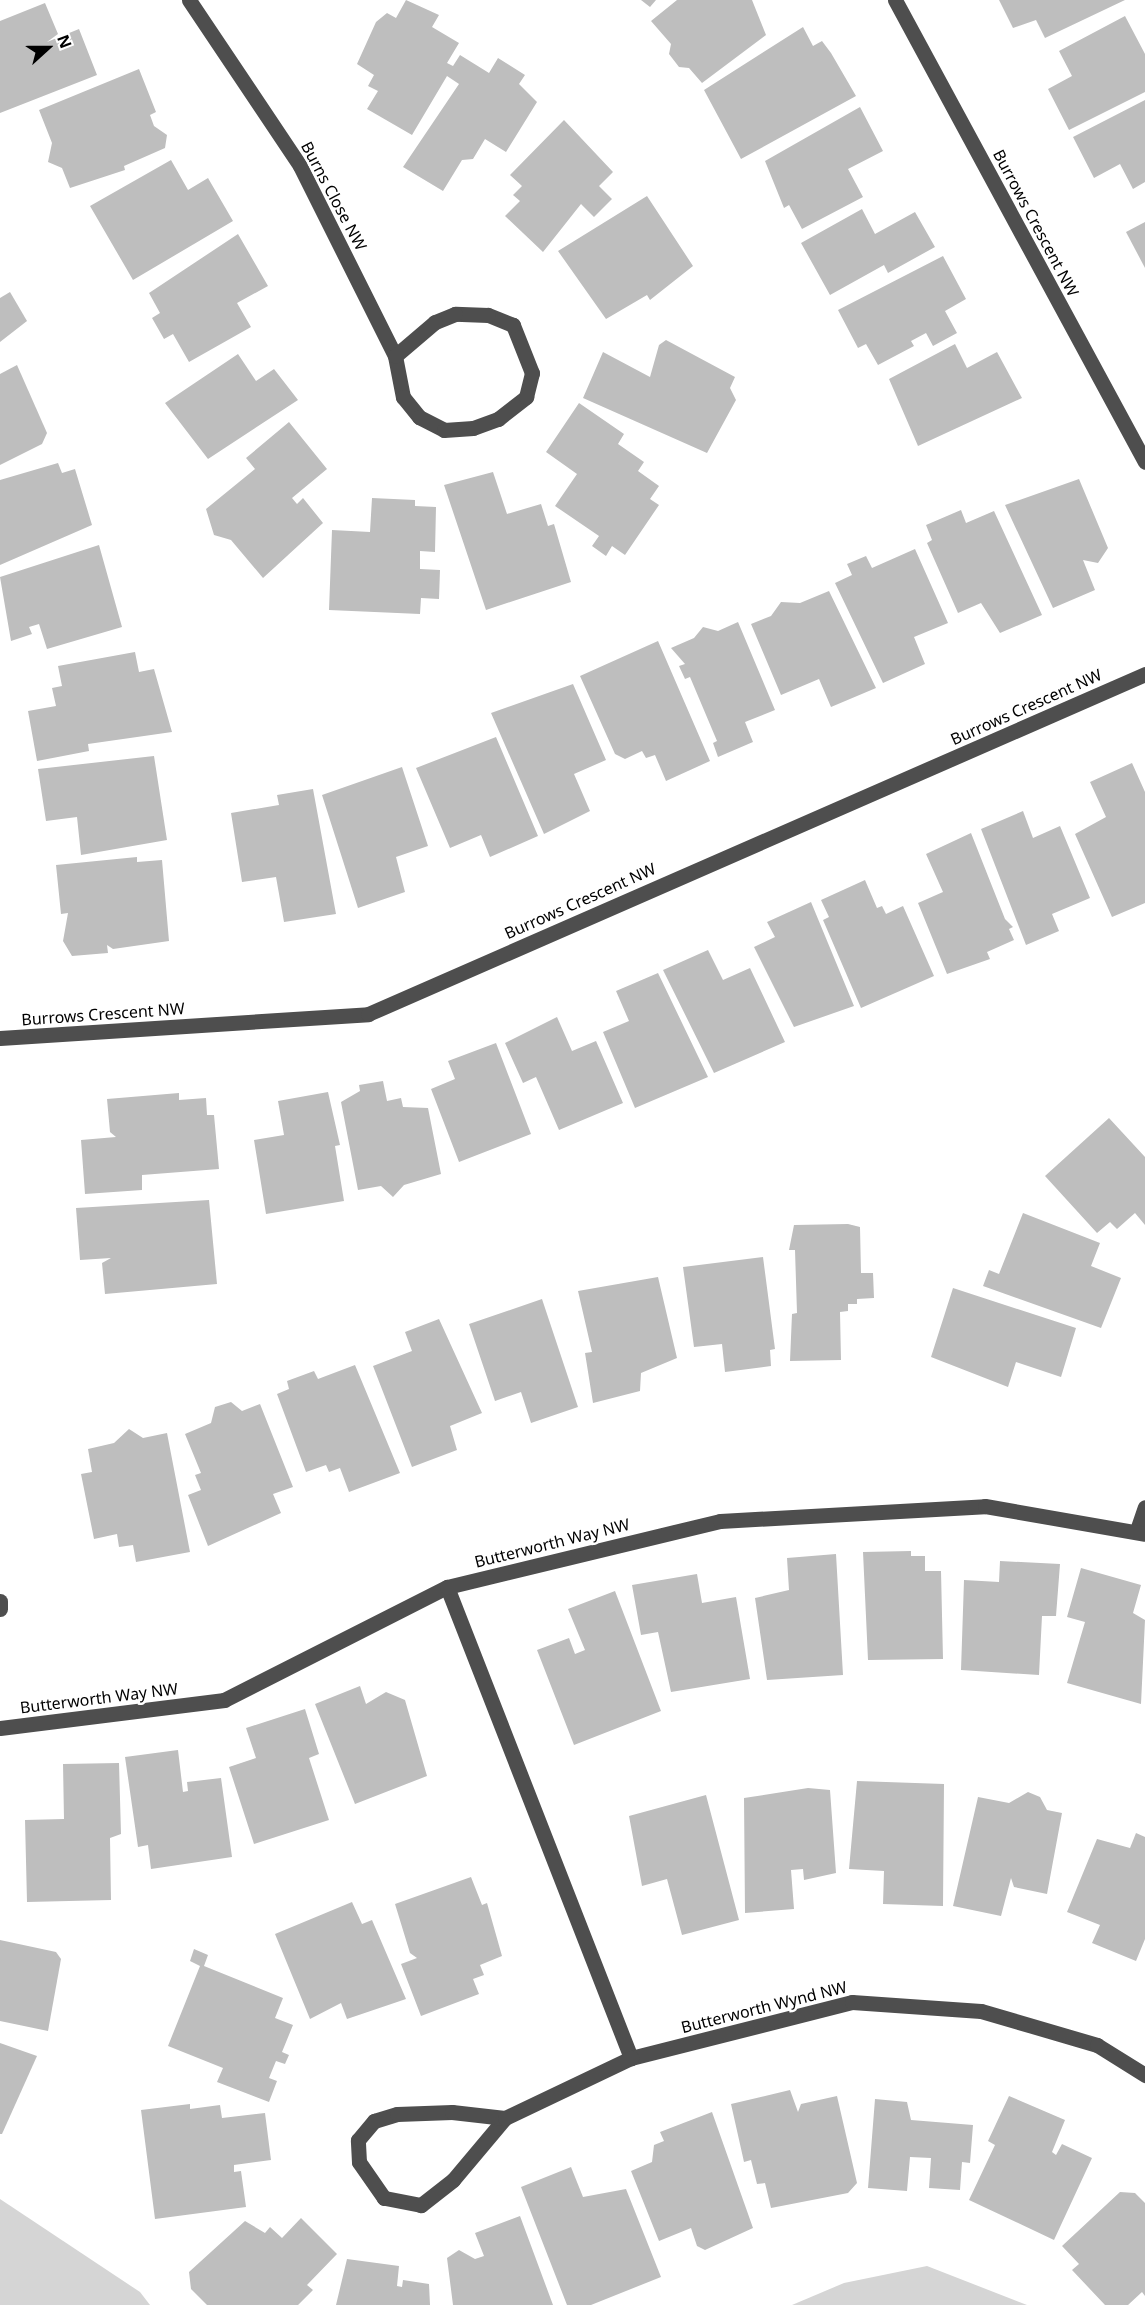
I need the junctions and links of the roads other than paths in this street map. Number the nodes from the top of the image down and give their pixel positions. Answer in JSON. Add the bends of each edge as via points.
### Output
{"nodes":[{"id":1,"x":189,"y":0,"type":"edge"},
{"id":2,"x":895,"y":0,"type":"edge"},
{"id":3,"x":395,"y":356,"type":"junction"},
{"id":4,"x":1145,"y":462,"type":"edge"},
{"id":5,"x":1145,"y":674,"type":"edge"},
{"id":6,"x":0,"y":1038,"type":"edge"},
{"id":7,"x":1145,"y":1507,"type":"edge"},
{"id":8,"x":1141,"y":1532,"type":"edge"},
{"id":9,"x":447,"y":1587,"type":"junction"},
{"id":10,"x":0,"y":1601,"type":"edge"},
{"id":11,"x":0,"y":1610,"type":"edge"},
{"id":12,"x":0,"y":1728,"type":"edge"},
{"id":13,"x":631,"y":2058,"type":"junction"},
{"id":14,"x":1145,"y":2075,"type":"edge"},
{"id":15,"x":505,"y":2118,"type":"junction"}],
"edges":[{"from":1,"to":3,"type":"street","name":"Burns Close NW","via":[[300,166]]},
{"from":2,"to":4,"type":"street","name":"Burrows Crescent NW"},
{"from":3,"to":3,"type":"street","name":"Burns Close NW","via":[[403,397],[419,417],[444,430],[473,428],[515,411],[526,397],[532,373],[513,325],[488,315],[455,314],[435,322]]},
{"from":5,"to":6,"type":"street","name":"Burrows Crescent NW","via":[[368,1014]]},
{"from":7,"to":8,"type":"street","name":"Butterworth Way NW"},
{"from":8,"to":9,"type":"street","name":"Butterworth Way NW","via":[[985,1506],[720,1521]]},
{"from":9,"to":12,"type":"street","name":"Butterworth Way NW","via":[[224,1700]]},
{"from":9,"to":13,"type":"street"},
{"from":10,"to":11,"type":"street"},
{"from":13,"to":14,"type":"street","name":"Butterworth Wynd NW","via":[[852,2002],[981,2011],[1097,2045]]},
{"from":13,"to":15,"type":"street","name":"Butterworth Wynd NW"},
{"from":15,"to":15,"type":"street","name":"Butterworth Wynd NW","via":[[397,2114],[363,2128],[359,2162],[384,2198],[421,2205],[453,2180]]}]}
